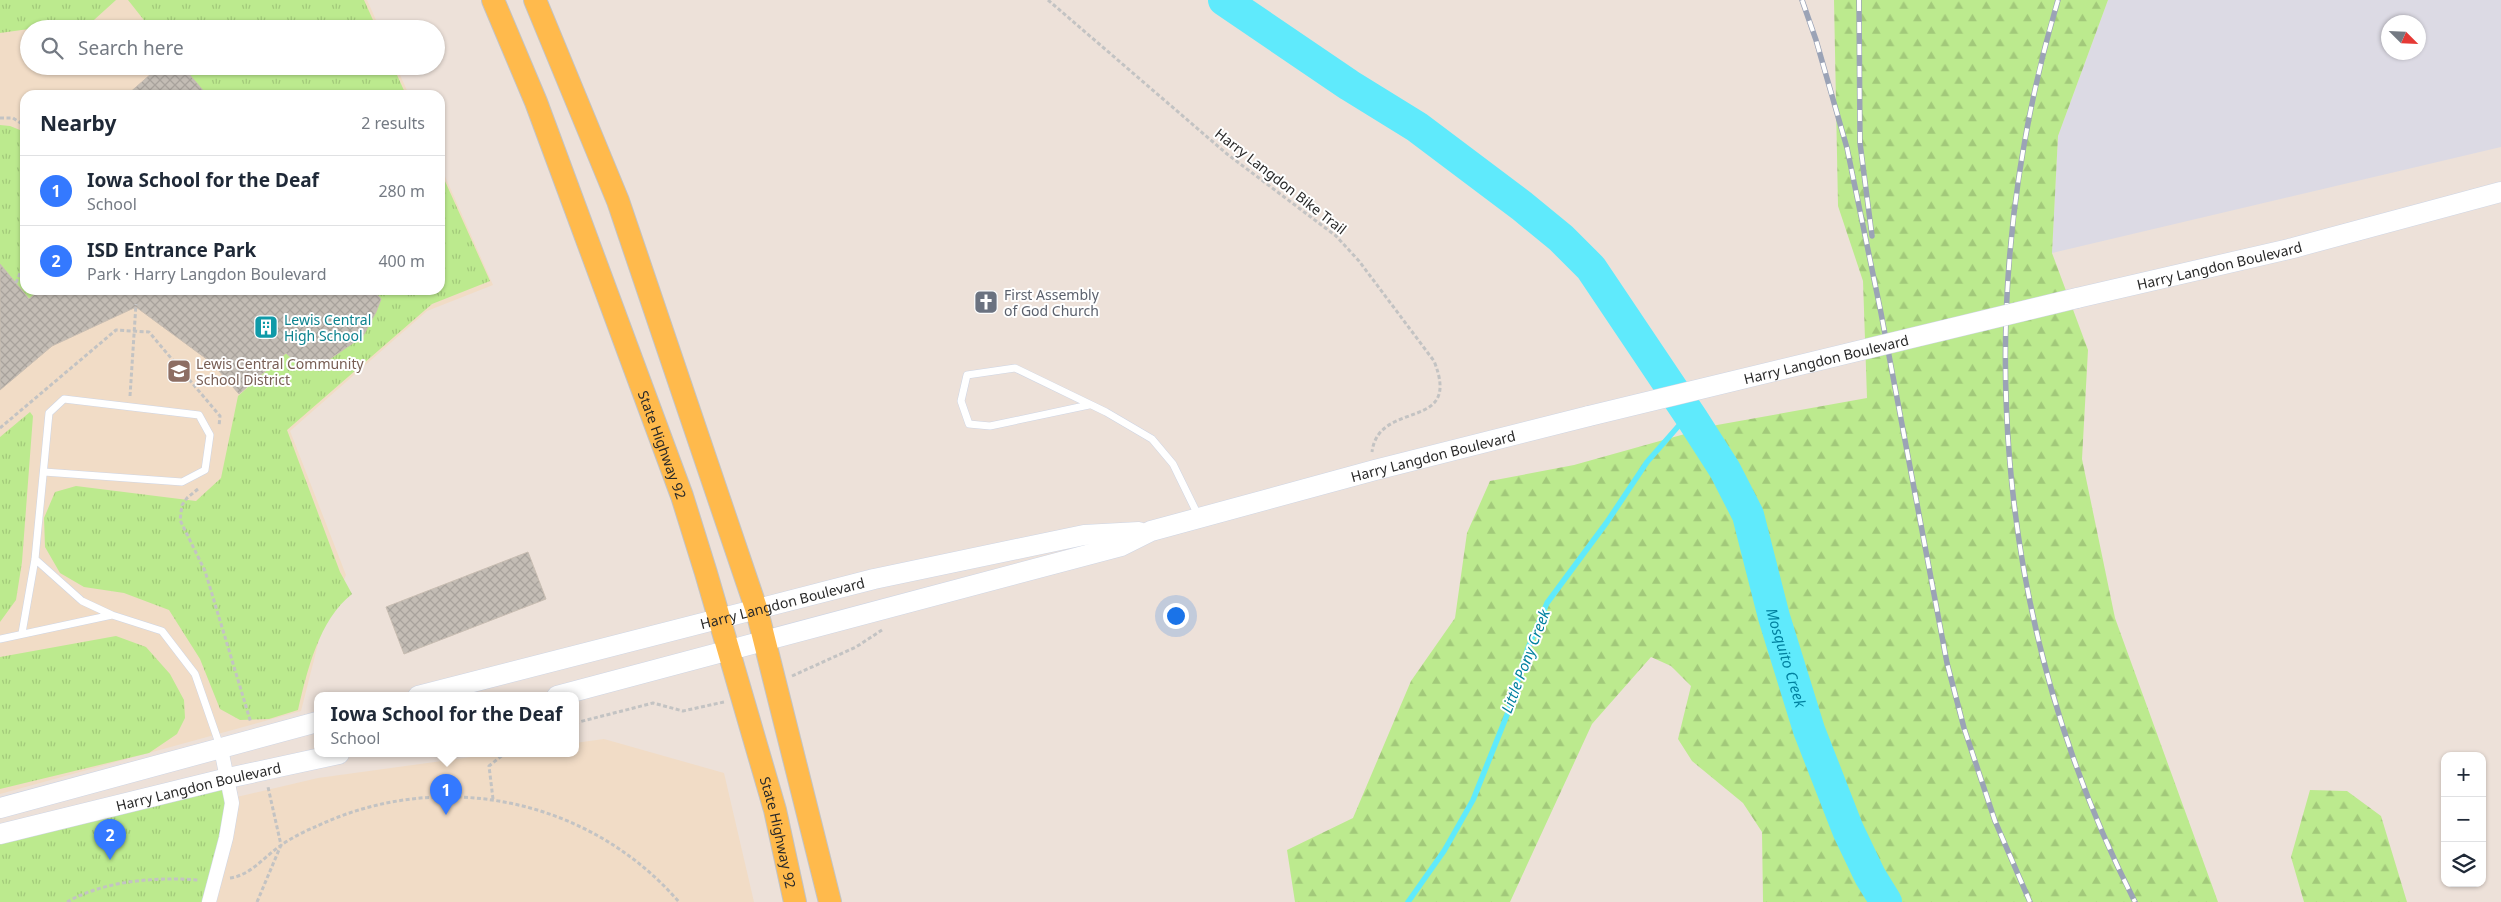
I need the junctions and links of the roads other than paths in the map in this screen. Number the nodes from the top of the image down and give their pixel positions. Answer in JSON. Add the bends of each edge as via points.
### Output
{"nodes":[{"id":1,"x":493,"y":0,"type":"edge"},
{"id":2,"x":535,"y":0,"type":"edge"},
{"id":3,"x":2501,"y":192,"type":"edge"},
{"id":4,"x":1089,"y":405,"type":"junction"},
{"id":5,"x":44,"y":472,"type":"junction"},
{"id":6,"x":1200,"y":518,"type":"junction"},
{"id":7,"x":1151,"y":531,"type":"junction"},
{"id":8,"x":35,"y":559,"type":"junction"},
{"id":9,"x":757,"y":611,"type":"junction"},
{"id":10,"x":112,"y":615,"type":"junction"},
{"id":11,"x":720,"y":619,"type":"junction"},
{"id":12,"x":22,"y":633,"type":"junction"},
{"id":13,"x":0,"y":639,"type":"edge"},
{"id":14,"x":765,"y":641,"type":"junction"},
{"id":15,"x":728,"y":651,"type":"junction"},
{"id":16,"x":434,"y":692,"type":"edge"},
{"id":17,"x":572,"y":692,"type":"edge"},
{"id":18,"x":314,"y":723,"type":"edge"},
{"id":19,"x":221,"y":749,"type":"junction"},
{"id":20,"x":325,"y":757,"type":"edge"},
{"id":21,"x":228,"y":778,"type":"junction"},
{"id":22,"x":0,"y":808,"type":"edge"},
{"id":23,"x":0,"y":834,"type":"edge"},
{"id":24,"x":209,"y":902,"type":"edge"},
{"id":25,"x":795,"y":902,"type":"edge"},
{"id":26,"x":830,"y":902,"type":"edge"}],
"edges":[{"from":1,"to":11,"type":"main road","name":"State Highway 92","via":[[536,102],[624,337],[682,496]]},
{"from":2,"to":9,"type":"main road","via":[[618,201]]},
{"from":3,"to":6,"type":"main road","name":"Harry Langdon Boulevard","bridge":true,"via":[[2293,248],[1589,416]]},
{"from":4,"to":4,"type":"lane","via":[[1015,368],[967,375],[962,401],[968,424],[990,426]]},
{"from":4,"to":6,"type":"lane","via":[[1152,439],[1173,464]]},
{"from":5,"to":5,"type":"lane","via":[[182,482],[206,470],[210,435],[199,415],[64,399],[49,413]]},
{"from":5,"to":8,"type":"lane"},
{"from":6,"to":7,"type":"main road","name":"Harry Langdon Boulevard"},
{"from":7,"to":9,"type":"main road","name":"Harry Langdon Boulevard","via":[[1084,535],[980,556]]},
{"from":7,"to":14,"type":"main road","name":"Harry Langdon Boulevard","via":[[1121,546]]},
{"from":8,"to":10,"type":"lane","via":[[82,601]]},
{"from":8,"to":12,"type":"lane"},
{"from":9,"to":11,"type":"main road","name":"Harry Langdon Boulevard"},
{"from":9,"to":14,"type":"main road"},
{"from":10,"to":12,"type":"lane"},
{"from":10,"to":19,"type":"lane","via":[[162,631],[196,674]]},
{"from":11,"to":15,"type":"main road","name":"State Highway 92"},
{"from":11,"to":16,"type":"main road","name":"Harry Langdon Boulevard"},
{"from":12,"to":13,"type":"lane"},
{"from":14,"to":15,"type":"main road","name":"Harry Langdon Boulevard"},
{"from":14,"to":26,"type":"main road"},
{"from":15,"to":17,"type":"main road","name":"Harry Langdon Boulevard"},
{"from":15,"to":25,"type":"main road","name":"State Highway 92","via":[[775,810]]},
{"from":18,"to":19,"type":"main road","name":"Harry Langdon Boulevard"},
{"from":19,"to":21,"type":"street"},
{"from":19,"to":22,"type":"main road","name":"Harry Langdon Boulevard"},
{"from":20,"to":21,"type":"main road","name":"Harry Langdon Boulevard"},
{"from":21,"to":23,"type":"main road","name":"Harry Langdon Boulevard"},
{"from":21,"to":24,"type":"street","via":[[232,804]]}]}
